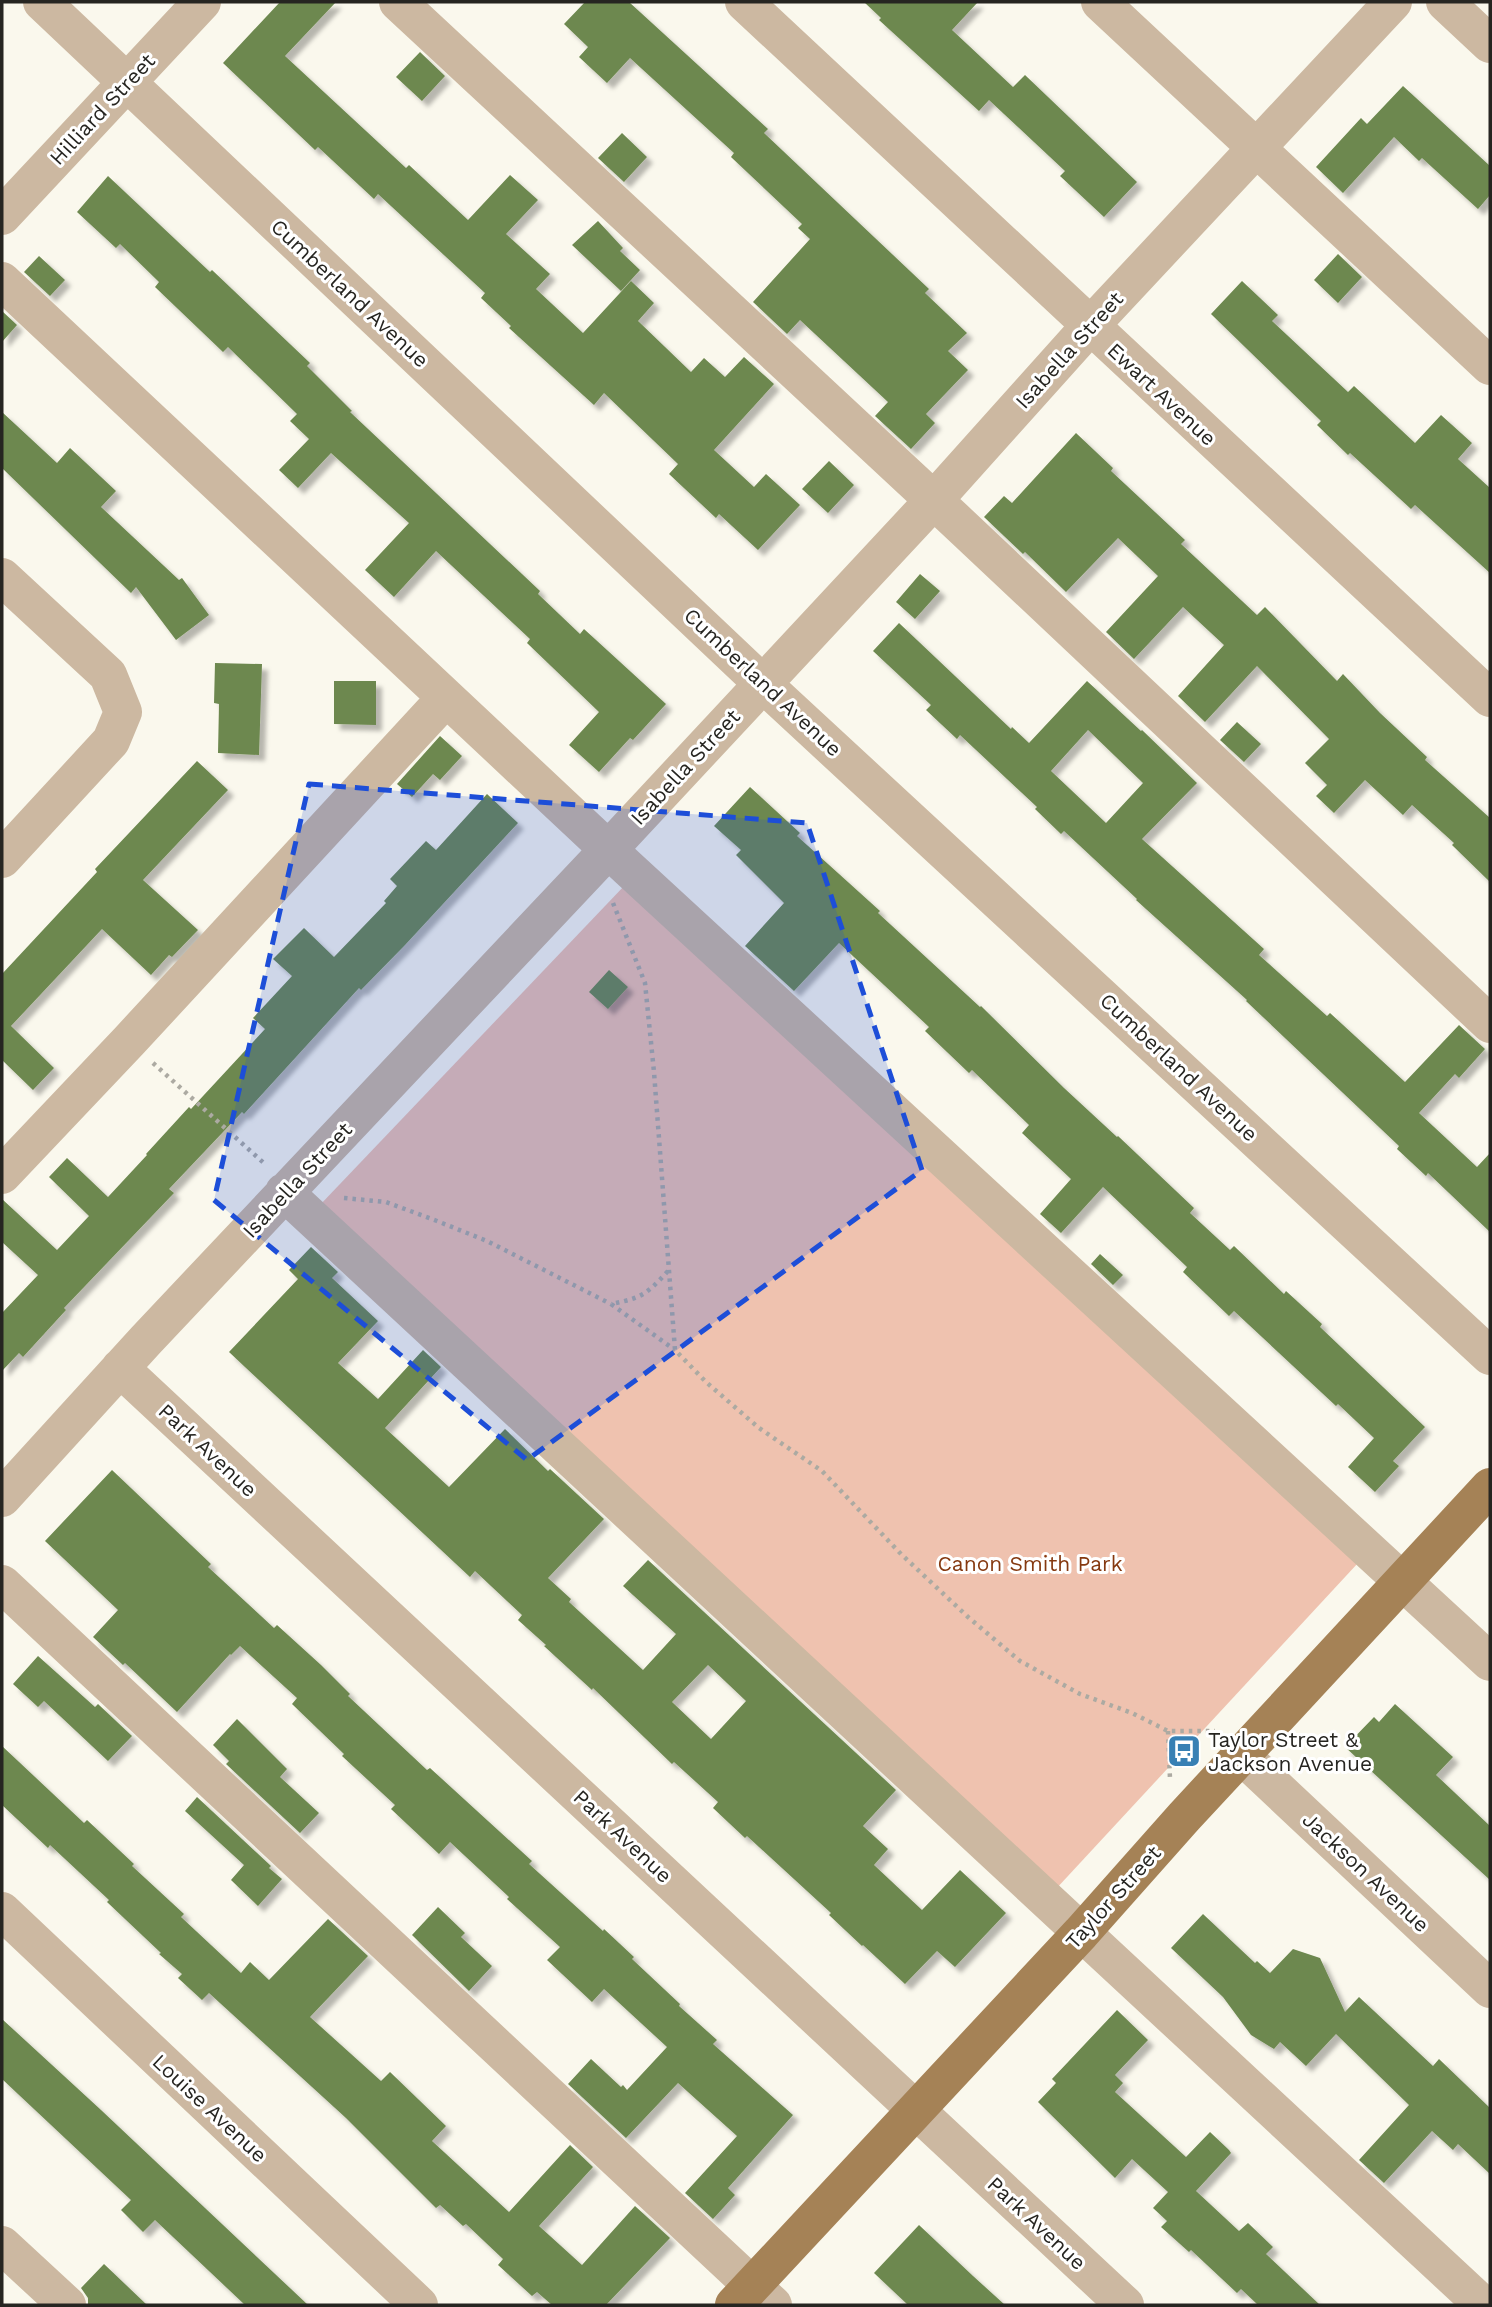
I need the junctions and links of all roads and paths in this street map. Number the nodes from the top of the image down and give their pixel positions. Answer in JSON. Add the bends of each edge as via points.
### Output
{"nodes":[{"id":1,"x":41,"y":2,"type":"edge"},
{"id":2,"x":202,"y":2,"type":"edge"},
{"id":3,"x":398,"y":2,"type":"edge"},
{"id":4,"x":744,"y":2,"type":"edge"},
{"id":5,"x":1100,"y":2,"type":"edge"},
{"id":6,"x":1393,"y":2,"type":"edge"},
{"id":7,"x":1445,"y":2,"type":"edge"},
{"id":8,"x":1490,"y":44,"type":"edge"},
{"id":9,"x":126,"y":82,"type":"junction"},
{"id":10,"x":1258,"y":147,"type":"junction"},
{"id":11,"x":2,"y":216,"type":"edge"},
{"id":12,"x":2,"y":281,"type":"edge"},
{"id":13,"x":1090,"y":326,"type":"junction"},
{"id":14,"x":1490,"y":366,"type":"edge"},
{"id":15,"x":934,"y":500,"type":"junction"},
{"id":16,"x":2,"y":577,"type":"edge"},
{"id":17,"x":762,"y":683,"type":"junction"},
{"id":18,"x":1490,"y":698,"type":"edge"},
{"id":19,"x":445,"y":699,"type":"junction"},
{"id":20,"x":2,"y":859,"type":"edge"},
{"id":21,"x":618,"y":859,"type":"junction"},
{"id":22,"x":1490,"y":1024,"type":"edge"},
{"id":23,"x":129,"y":1041,"type":"junction"},
{"id":24,"x":2,"y":1175,"type":"edge"},
{"id":25,"x":285,"y":1190,"type":"junction"},
{"id":26,"x":668,"y":1270,"type":"junction"},
{"id":27,"x":611,"y":1304,"type":"junction"},
{"id":28,"x":675,"y":1350,"type":"junction"},
{"id":29,"x":1490,"y":1356,"type":"edge"},
{"id":30,"x":120,"y":1368,"type":"junction"},
{"id":31,"x":1490,"y":1487,"type":"edge"},
{"id":32,"x":2,"y":1497,"type":"edge"},
{"id":33,"x":1404,"y":1581,"type":"junction"},
{"id":34,"x":2,"y":1584,"type":"edge"},
{"id":35,"x":1490,"y":1662,"type":"edge"},
{"id":36,"x":1222,"y":1724,"type":"dead end"},
{"id":37,"x":1168,"y":1731,"type":"junction"},
{"id":38,"x":1242,"y":1756,"type":"junction"},
{"id":39,"x":1171,"y":1779,"type":"dead end"},
{"id":40,"x":2,"y":1911,"type":"edge"},
{"id":41,"x":1081,"y":1933,"type":"junction"},
{"id":42,"x":1490,"y":1989,"type":"edge"},
{"id":43,"x":916,"y":2109,"type":"junction"},
{"id":44,"x":2,"y":2245,"type":"edge"},
{"id":45,"x":753,"y":2299,"type":"edge"},
{"id":46,"x":67,"y":2305,"type":"edge"},
{"id":47,"x":419,"y":2305,"type":"edge"},
{"id":48,"x":1125,"y":2305,"type":"edge"},
{"id":49,"x":1483,"y":2305,"type":"edge"}],
"edges":[{"from":1,"to":9,"type":"street","name":"Cumberland Avenue"},
{"from":2,"to":9,"type":"street","name":"Hilliard Street"},
{"from":3,"to":15,"type":"street"},
{"from":4,"to":13,"type":"street","name":"Ewart Avenue"},
{"from":5,"to":10,"type":"street"},
{"from":6,"to":10,"type":"street","name":"Isabella Street"},
{"from":7,"to":8,"type":"street"},
{"from":9,"to":11,"type":"street","name":"Hilliard Street"},
{"from":9,"to":17,"type":"street","name":"Cumberland Avenue"},
{"from":10,"to":13,"type":"street","name":"Isabella Street"},
{"from":10,"to":14,"type":"street"},
{"from":12,"to":19,"type":"street"},
{"from":13,"to":15,"type":"street","name":"Isabella Street"},
{"from":13,"to":18,"type":"street","name":"Ewart Avenue"},
{"from":15,"to":17,"type":"street","name":"Isabella Street"},
{"from":15,"to":22,"type":"street"},
{"from":16,"to":20,"type":"street","via":[[108,675],[123,712],[111,741]]},
{"from":17,"to":21,"type":"street","name":"Isabella Street"},
{"from":17,"to":29,"type":"street","name":"Cumberland Avenue"},
{"from":19,"to":21,"type":"street"},
{"from":19,"to":23,"type":"street"},
{"from":21,"to":25,"type":"street","name":"Isabella Street"},
{"from":21,"to":26,"type":"path","via":[[608,891],[645,983]]},
{"from":21,"to":33,"type":"street"},
{"from":23,"to":24,"type":"street"},
{"from":23,"to":25,"type":"path"},
{"from":25,"to":27,"type":"path","via":[[386,1202],[487,1241]]},
{"from":25,"to":30,"type":"street","name":"Isabella Street"},
{"from":25,"to":41,"type":"street"},
{"from":26,"to":27,"type":"path","via":[[638,1299]]},
{"from":26,"to":28,"type":"path"},
{"from":27,"to":28,"type":"path"},
{"from":28,"to":37,"type":"path","via":[[759,1428],[822,1471],[901,1554],[1020,1661],[1080,1694]]},
{"from":30,"to":32,"type":"street","name":"Isabella Street"},
{"from":30,"to":43,"type":"street","name":"Park Avenue"},
{"from":31,"to":33,"type":"main road","name":"Taylor Street"},
{"from":33,"to":35,"type":"street"},
{"from":33,"to":38,"type":"main road","name":"Taylor Street"},
{"from":34,"to":45,"type":"street"},
{"from":36,"to":37,"type":"path","via":[[1213,1733]]},
{"from":37,"to":39,"type":"path"},
{"from":38,"to":41,"type":"main road","name":"Taylor Street"},
{"from":38,"to":42,"type":"street","name":"Jackson Avenue"},
{"from":40,"to":47,"type":"street","name":"Louise Avenue"},
{"from":41,"to":43,"type":"main road","name":"Taylor Street"},
{"from":41,"to":49,"type":"street"},
{"from":43,"to":45,"type":"main road","name":"Taylor Street"},
{"from":43,"to":48,"type":"street","name":"Park Avenue"},
{"from":44,"to":46,"type":"street"}]}
